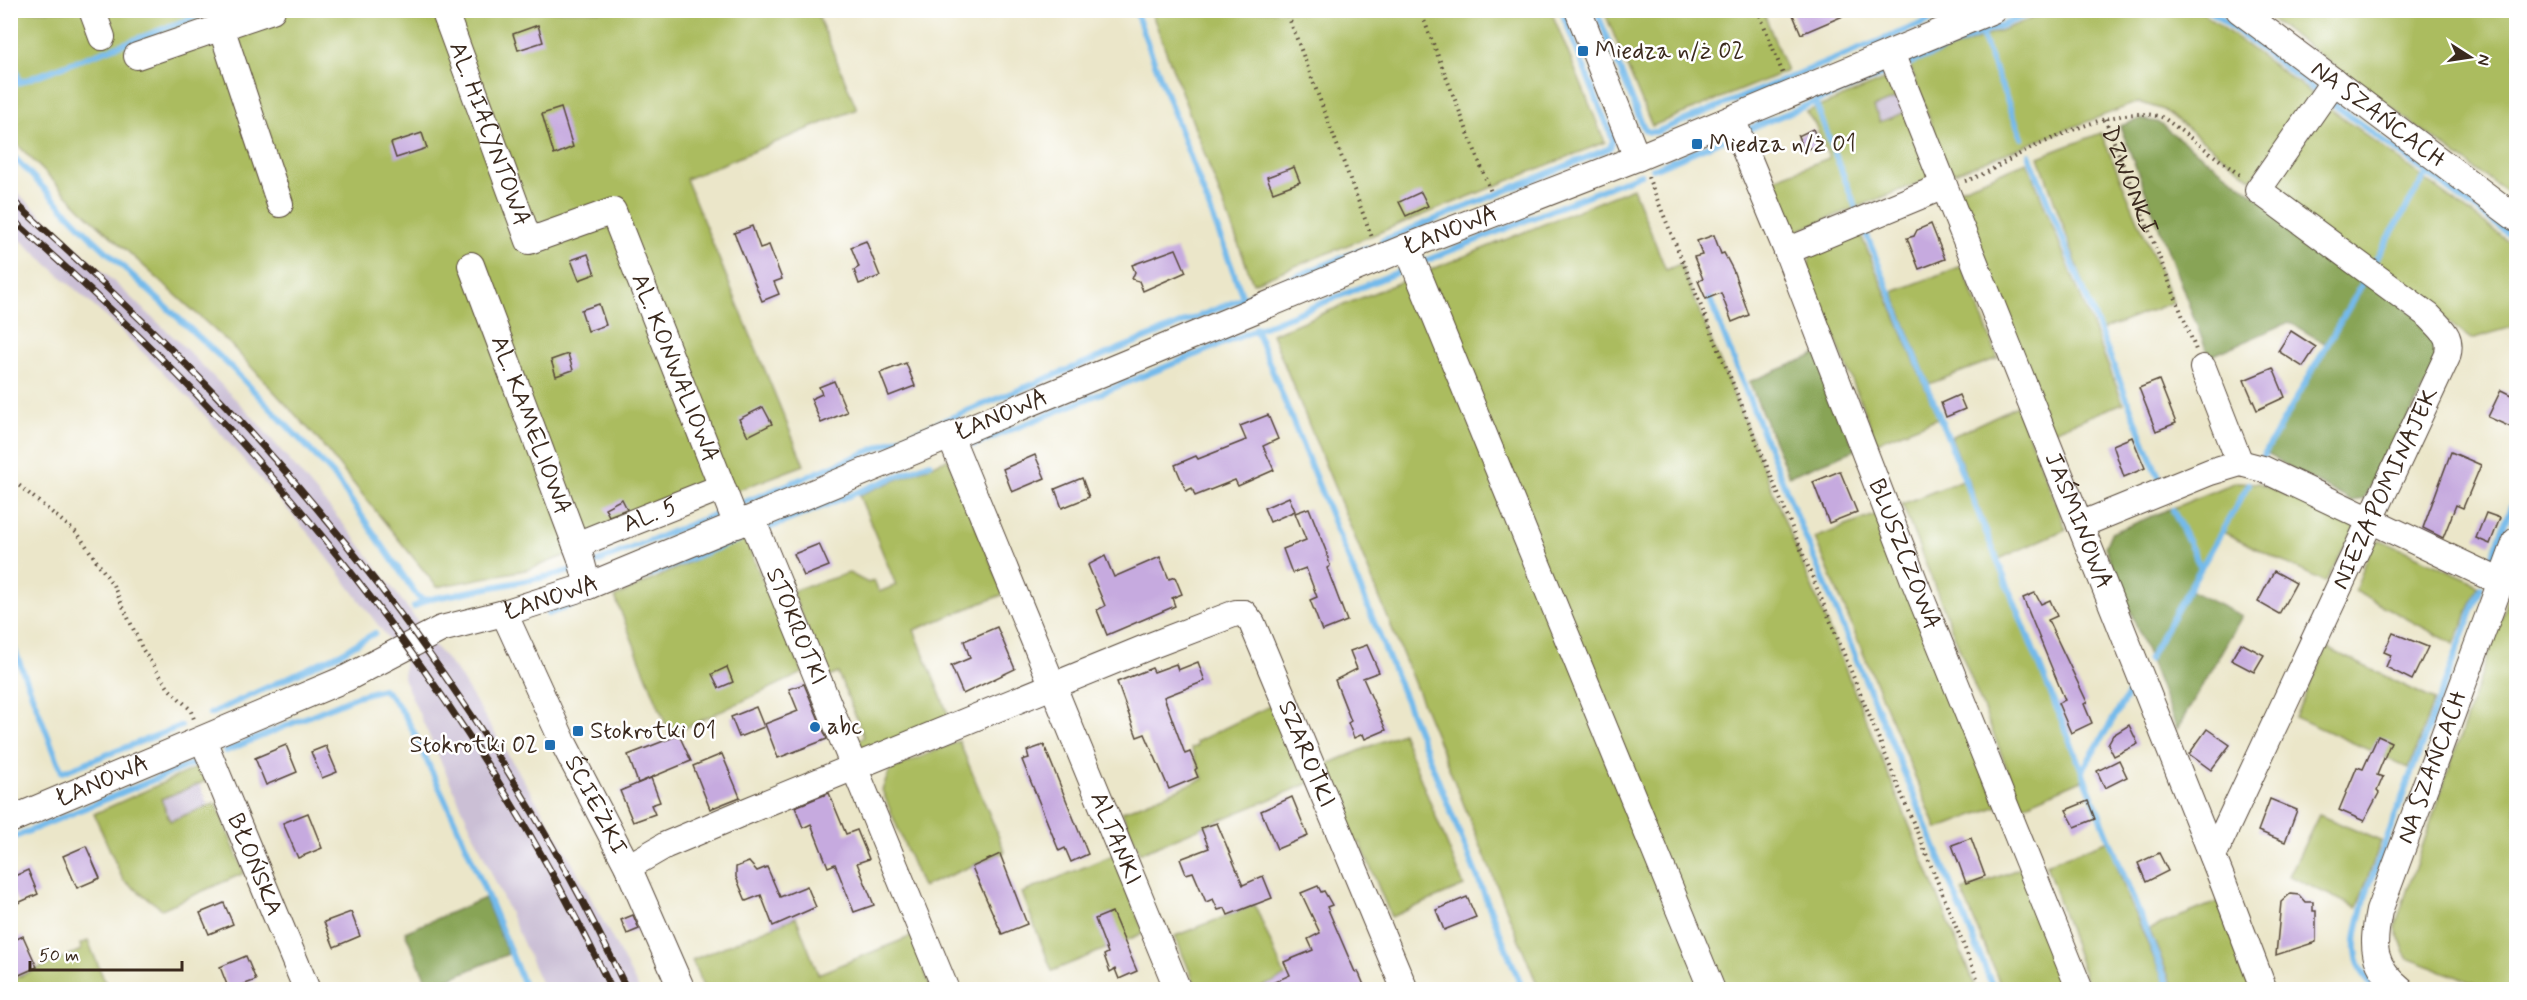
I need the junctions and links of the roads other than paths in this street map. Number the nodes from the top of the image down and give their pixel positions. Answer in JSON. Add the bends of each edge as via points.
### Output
{"nodes":[{"id":1,"x":92,"y":10,"type":"edge"},
{"id":2,"x":272,"y":10,"type":"edge"},
{"id":3,"x":444,"y":10,"type":"edge"},
{"id":4,"x":1578,"y":10,"type":"edge"},
{"id":5,"x":1993,"y":10,"type":"edge"},
{"id":6,"x":2239,"y":10,"type":"edge"},
{"id":7,"x":221,"y":27,"type":"junction"},
{"id":8,"x":102,"y":37,"type":"dead end"},
{"id":9,"x":1891,"y":53,"type":"junction"},
{"id":10,"x":137,"y":56,"type":"dead end"},
{"id":11,"x":2334,"y":81,"type":"junction"},
{"id":12,"x":1732,"y":119,"type":"junction"},
{"id":13,"x":1637,"y":158,"type":"junction"},
{"id":14,"x":1944,"y":186,"type":"junction"},
{"id":15,"x":280,"y":204,"type":"dead end"},
{"id":16,"x":613,"y":211,"type":"joint"},
{"id":17,"x":2517,"y":218,"type":"edge"},
{"id":18,"x":1407,"y":247,"type":"junction"},
{"id":19,"x":1787,"y":251,"type":"junction"},
{"id":20,"x":471,"y":265,"type":"dead end"},
{"id":21,"x":2203,"y":368,"type":"road end"},
{"id":22,"x":950,"y":436,"type":"junction"},
{"id":23,"x":2240,"y":463,"type":"junction"},
{"id":24,"x":722,"y":487,"type":"junction"},
{"id":25,"x":2370,"y":521,"type":"junction"},
{"id":26,"x":744,"y":522,"type":"junction"},
{"id":27,"x":2080,"y":525,"type":"junction"},
{"id":28,"x":2517,"y":541,"type":"edge"},
{"id":29,"x":576,"y":545,"type":"junction"},
{"id":30,"x":2501,"y":582,"type":"junction"},
{"id":31,"x":588,"y":586,"type":"junction"},
{"id":32,"x":504,"y":613,"type":"junction"},
{"id":33,"x":1053,"y":686,"type":"junction"},
{"id":34,"x":203,"y":740,"type":"junction"},
{"id":35,"x":855,"y":767,"type":"junction"},
{"id":36,"x":10,"y":820,"type":"edge"},
{"id":37,"x":2213,"y":856,"type":"junction"},
{"id":38,"x":628,"y":867,"type":"junction"},
{"id":39,"x":307,"y":990,"type":"edge"},
{"id":40,"x":682,"y":990,"type":"edge"},
{"id":41,"x":946,"y":990,"type":"edge"},
{"id":42,"x":1178,"y":990,"type":"edge"},
{"id":43,"x":1405,"y":990,"type":"edge"},
{"id":44,"x":1712,"y":990,"type":"edge"},
{"id":45,"x":2079,"y":990,"type":"edge"},
{"id":46,"x":2264,"y":990,"type":"edge"},
{"id":47,"x":2402,"y":990,"type":"edge"}],
"edges":[{"from":1,"to":8,"type":"street"},
{"from":2,"to":7,"type":"street"},
{"from":3,"to":16,"type":"street","name":"AL. HIACYNTOWA","via":[[529,241]]},
{"from":4,"to":13,"type":"street"},
{"from":5,"to":9,"type":"street","name":"ŁANOWA"},
{"from":6,"to":11,"type":"street","name":"NA SZAŃCACH"},
{"from":7,"to":10,"type":"street"},
{"from":7,"to":15,"type":"street"},
{"from":9,"to":12,"type":"street","name":"ŁANOWA"},
{"from":9,"to":14,"type":"street","name":"JAŚMINOWA"},
{"from":11,"to":17,"type":"street","name":"NA SZAŃCACH"},
{"from":11,"to":25,"type":"street","name":"NIEZAPOMINAJEK","via":[[2258,190],[2429,316],[2445,333],[2450,346]]},
{"from":12,"to":13,"type":"street","name":"ŁANOWA"},
{"from":12,"to":19,"type":"street","name":"BLUSZCZOWA"},
{"from":13,"to":18,"type":"street","name":"ŁANOWA"},
{"from":14,"to":19,"type":"street"},
{"from":14,"to":27,"type":"street","name":"JAŚMINOWA"},
{"from":16,"to":24,"type":"street","name":"AL. KONWALIOWA"},
{"from":18,"to":22,"type":"street","name":"ŁANOWA"},
{"from":18,"to":44,"type":"street"},
{"from":19,"to":45,"type":"street","name":"BLUSZCZOWA"},
{"from":20,"to":29,"type":"street","name":"AL. KAMELIOWA"},
{"from":21,"to":23,"type":"street"},
{"from":22,"to":26,"type":"street","name":"ŁANOWA"},
{"from":22,"to":33,"type":"street","name":"ALTANKI"},
{"from":23,"to":25,"type":"street"},
{"from":23,"to":27,"type":"street"},
{"from":24,"to":26,"type":"street","name":"AL. KONWALIOWA"},
{"from":24,"to":29,"type":"street","name":"AL. 5"},
{"from":25,"to":30,"type":"street"},
{"from":25,"to":37,"type":"street","name":"NIEZAPOMINAJEK"},
{"from":26,"to":31,"type":"street","name":"ŁANOWA"},
{"from":26,"to":35,"type":"street","name":"STOKROTKI"},
{"from":27,"to":37,"type":"street","name":"JAŚMINOWA"},
{"from":28,"to":30,"type":"street","name":"NA SZAŃCACH"},
{"from":29,"to":31,"type":"street","name":"AL. KAMELIOWA"},
{"from":30,"to":47,"type":"street","name":"NA SZAŃCACH","via":[[2379,911],[2373,940],[2375,952],[2382,970]]},
{"from":31,"to":32,"type":"street","name":"ŁANOWA"},
{"from":32,"to":34,"type":"street","name":"ŁANOWA","via":[[441,629],[346,678]]},
{"from":32,"to":38,"type":"street","name":"ŚCIEŻKI","via":[[563,742]]},
{"from":33,"to":35,"type":"street"},
{"from":33,"to":42,"type":"street","name":"ALTANKI"},
{"from":33,"to":43,"type":"street","name":"SZAROTKI","via":[[1244,613]]},
{"from":34,"to":36,"type":"street","name":"ŁANOWA"},
{"from":34,"to":39,"type":"street","name":"BŁOŃSKA"},
{"from":35,"to":38,"type":"street","name":"ŚCIEŻKI","via":[[666,845]]},
{"from":35,"to":41,"type":"street","name":"STOKROTKI"},
{"from":37,"to":46,"type":"street","name":"JAŚMINOWA"},
{"from":38,"to":40,"type":"street","name":"ŚCIEŻKI"}]}
